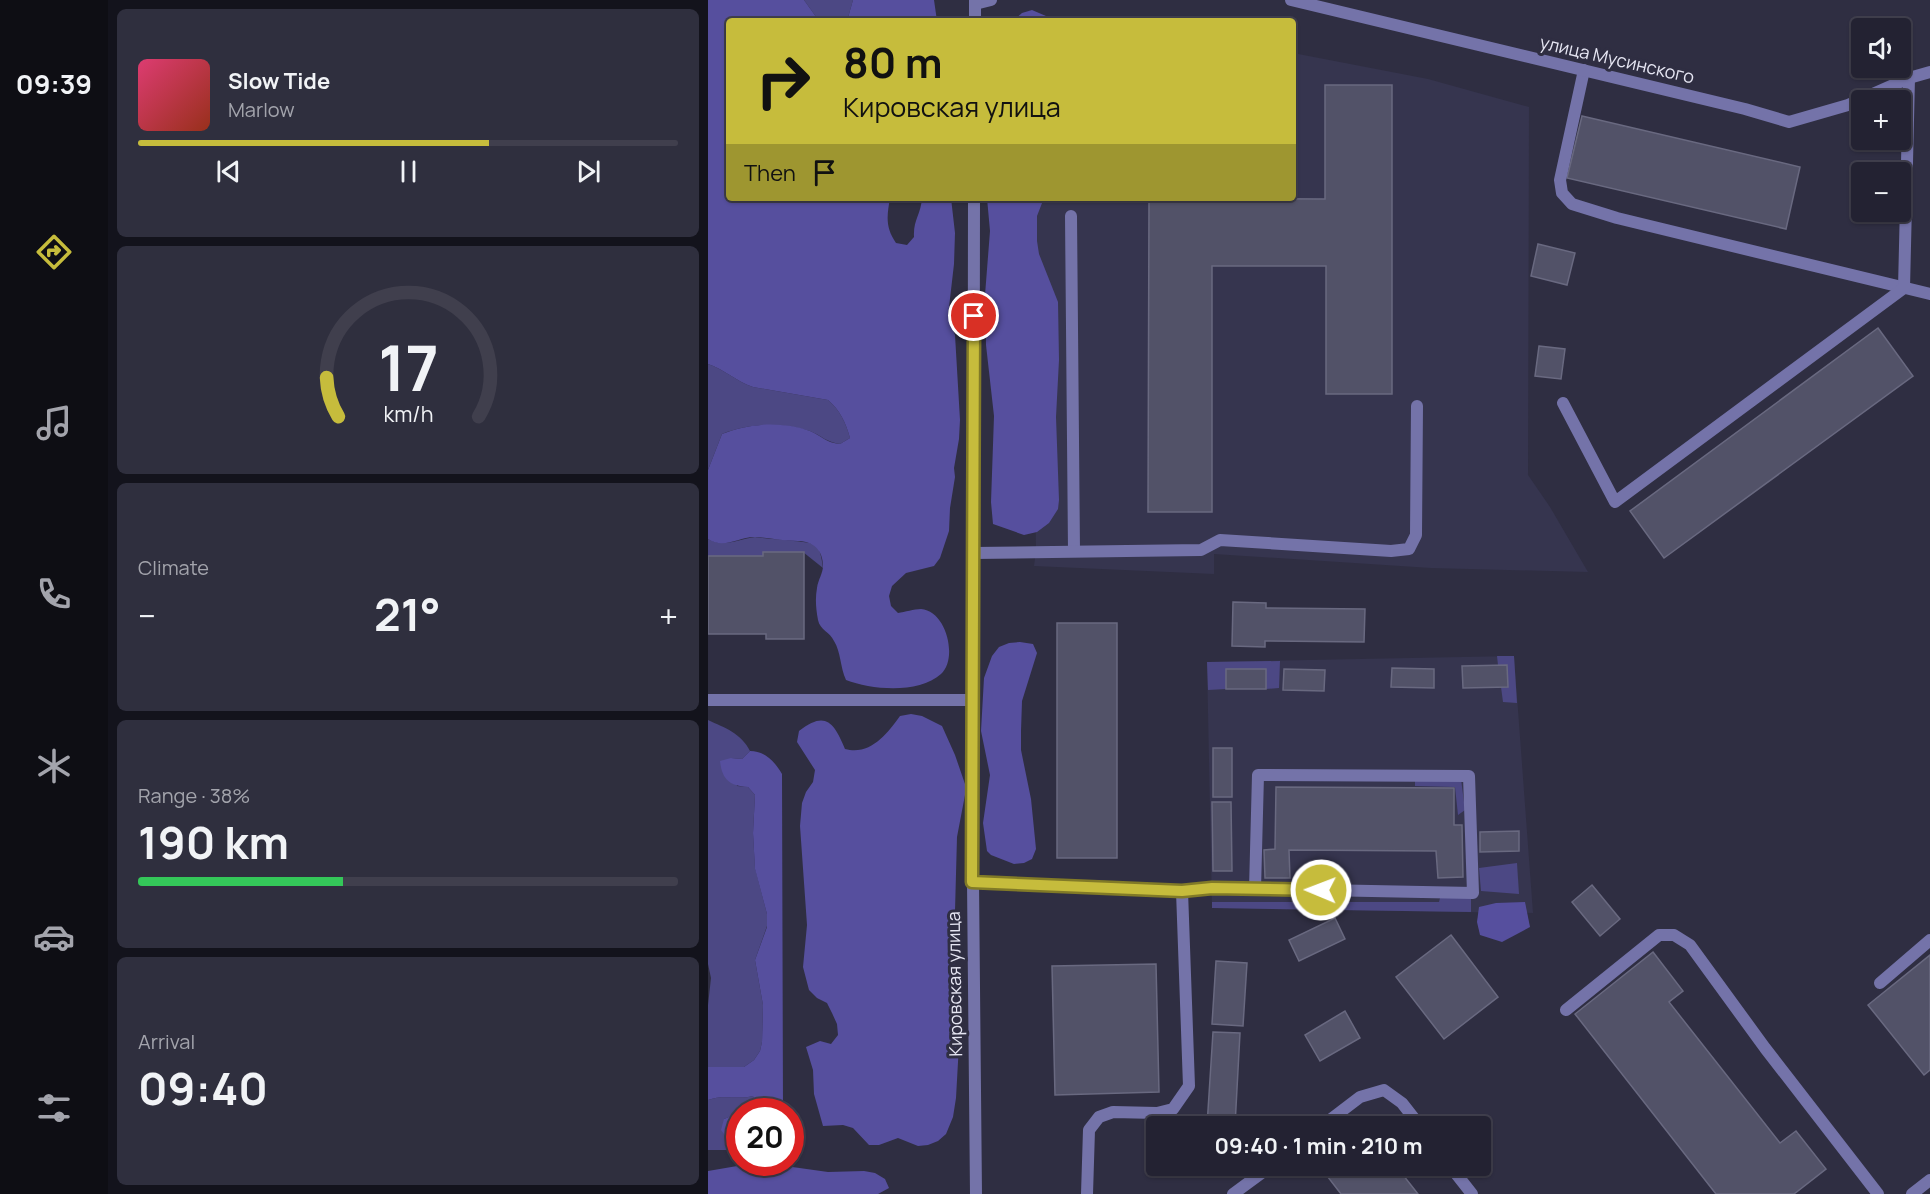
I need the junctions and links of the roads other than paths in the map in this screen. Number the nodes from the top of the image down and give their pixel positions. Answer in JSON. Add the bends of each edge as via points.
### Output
{"nodes":[{"id":1,"x":991,"y":0,"type":"edge"},
{"id":2,"x":1291,"y":0,"type":"edge"},
{"id":3,"x":975,"y":2,"type":"edge"},
{"id":4,"x":975,"y":18,"type":"edge"},
{"id":5,"x":1584,"y":70,"type":"junction"},
{"id":6,"x":1930,"y":72,"type":"edge"},
{"id":7,"x":1911,"y":77,"type":"edge"},
{"id":8,"x":1909,"y":78,"type":"joint"},
{"id":9,"x":974,"y":201,"type":"edge"},
{"id":10,"x":1071,"y":216,"type":"dead end"},
{"id":11,"x":1904,"y":288,"type":"junction"},
{"id":12,"x":1930,"y":294,"type":"edge"},
{"id":13,"x":1563,"y":403,"type":"dead end"},
{"id":14,"x":1417,"y":406,"type":"dead end"},
{"id":15,"x":1074,"y":550,"type":"junction"},
{"id":16,"x":974,"y":553,"type":"junction"},
{"id":17,"x":708,"y":700,"type":"edge"},
{"id":18,"x":974,"y":700,"type":"junction"},
{"id":19,"x":972,"y":882,"type":"junction"},
{"id":20,"x":1255,"y":889,"type":"junction"},
{"id":21,"x":1182,"y":891,"type":"junction"},
{"id":22,"x":1930,"y":940,"type":"edge"},
{"id":23,"x":1880,"y":983,"type":"dead end"},
{"id":24,"x":1566,"y":1010,"type":"dead end"},
{"id":25,"x":1335,"y":1116,"type":"edge"},
{"id":26,"x":1412,"y":1116,"type":"edge"},
{"id":27,"x":1257,"y":1176,"type":"edge"},
{"id":28,"x":1458,"y":1176,"type":"edge"},
{"id":29,"x":1930,"y":1180,"type":"edge"},
{"id":30,"x":976,"y":1194,"type":"edge"},
{"id":31,"x":1087,"y":1194,"type":"edge"},
{"id":32,"x":1233,"y":1194,"type":"edge"},
{"id":33,"x":1472,"y":1194,"type":"edge"},
{"id":34,"x":1878,"y":1194,"type":"edge"},
{"id":35,"x":1912,"y":1194,"type":"edge"}],
"edges":[{"from":1,"to":3,"type":"street"},
{"from":2,"to":5,"type":"street","name":"улица Мусинского"},
{"from":3,"to":4,"type":"street"},
{"from":5,"to":8,"type":"street","name":"улица Мусинского","via":[[1789,122],[1848,105]]},
{"from":5,"to":11,"type":"street","via":[[1560,180],[1562,194],[1572,204]]},
{"from":6,"to":7,"type":"street","name":"улица Мусинского"},
{"from":8,"to":11,"type":"street"},
{"from":9,"to":16,"type":"street","name":"Кировская улица"},
{"from":10,"to":15,"type":"street"},
{"from":11,"to":12,"type":"street"},
{"from":11,"to":13,"type":"street","via":[[1615,501]]},
{"from":14,"to":15,"type":"street","via":[[1416,535],[1409,549],[1220,540],[1201,550]]},
{"from":15,"to":16,"type":"street"},
{"from":16,"to":18,"type":"street","name":"Кировская улица"},
{"from":17,"to":18,"type":"street"},
{"from":18,"to":19,"type":"street","name":"Кировская улица"},
{"from":19,"to":21,"type":"street"},
{"from":19,"to":30,"type":"street","name":"Кировская улица"},
{"from":20,"to":20,"type":"street","via":[[1473,893],[1469,776],[1258,775]]},
{"from":20,"to":21,"type":"street"},
{"from":21,"to":31,"type":"street","via":[[1189,1086],[1173,1109],[1157,1113],[1113,1112],[1099,1117],[1089,1130]]},
{"from":22,"to":23,"type":"street"},
{"from":24,"to":34,"type":"street","via":[[1659,935],[1674,935],[1690,945]]},
{"from":25,"to":26,"type":"street","via":[[1360,1097],[1384,1090]]},
{"from":27,"to":32,"type":"street"},
{"from":28,"to":33,"type":"street"},
{"from":29,"to":35,"type":"street"}]}
